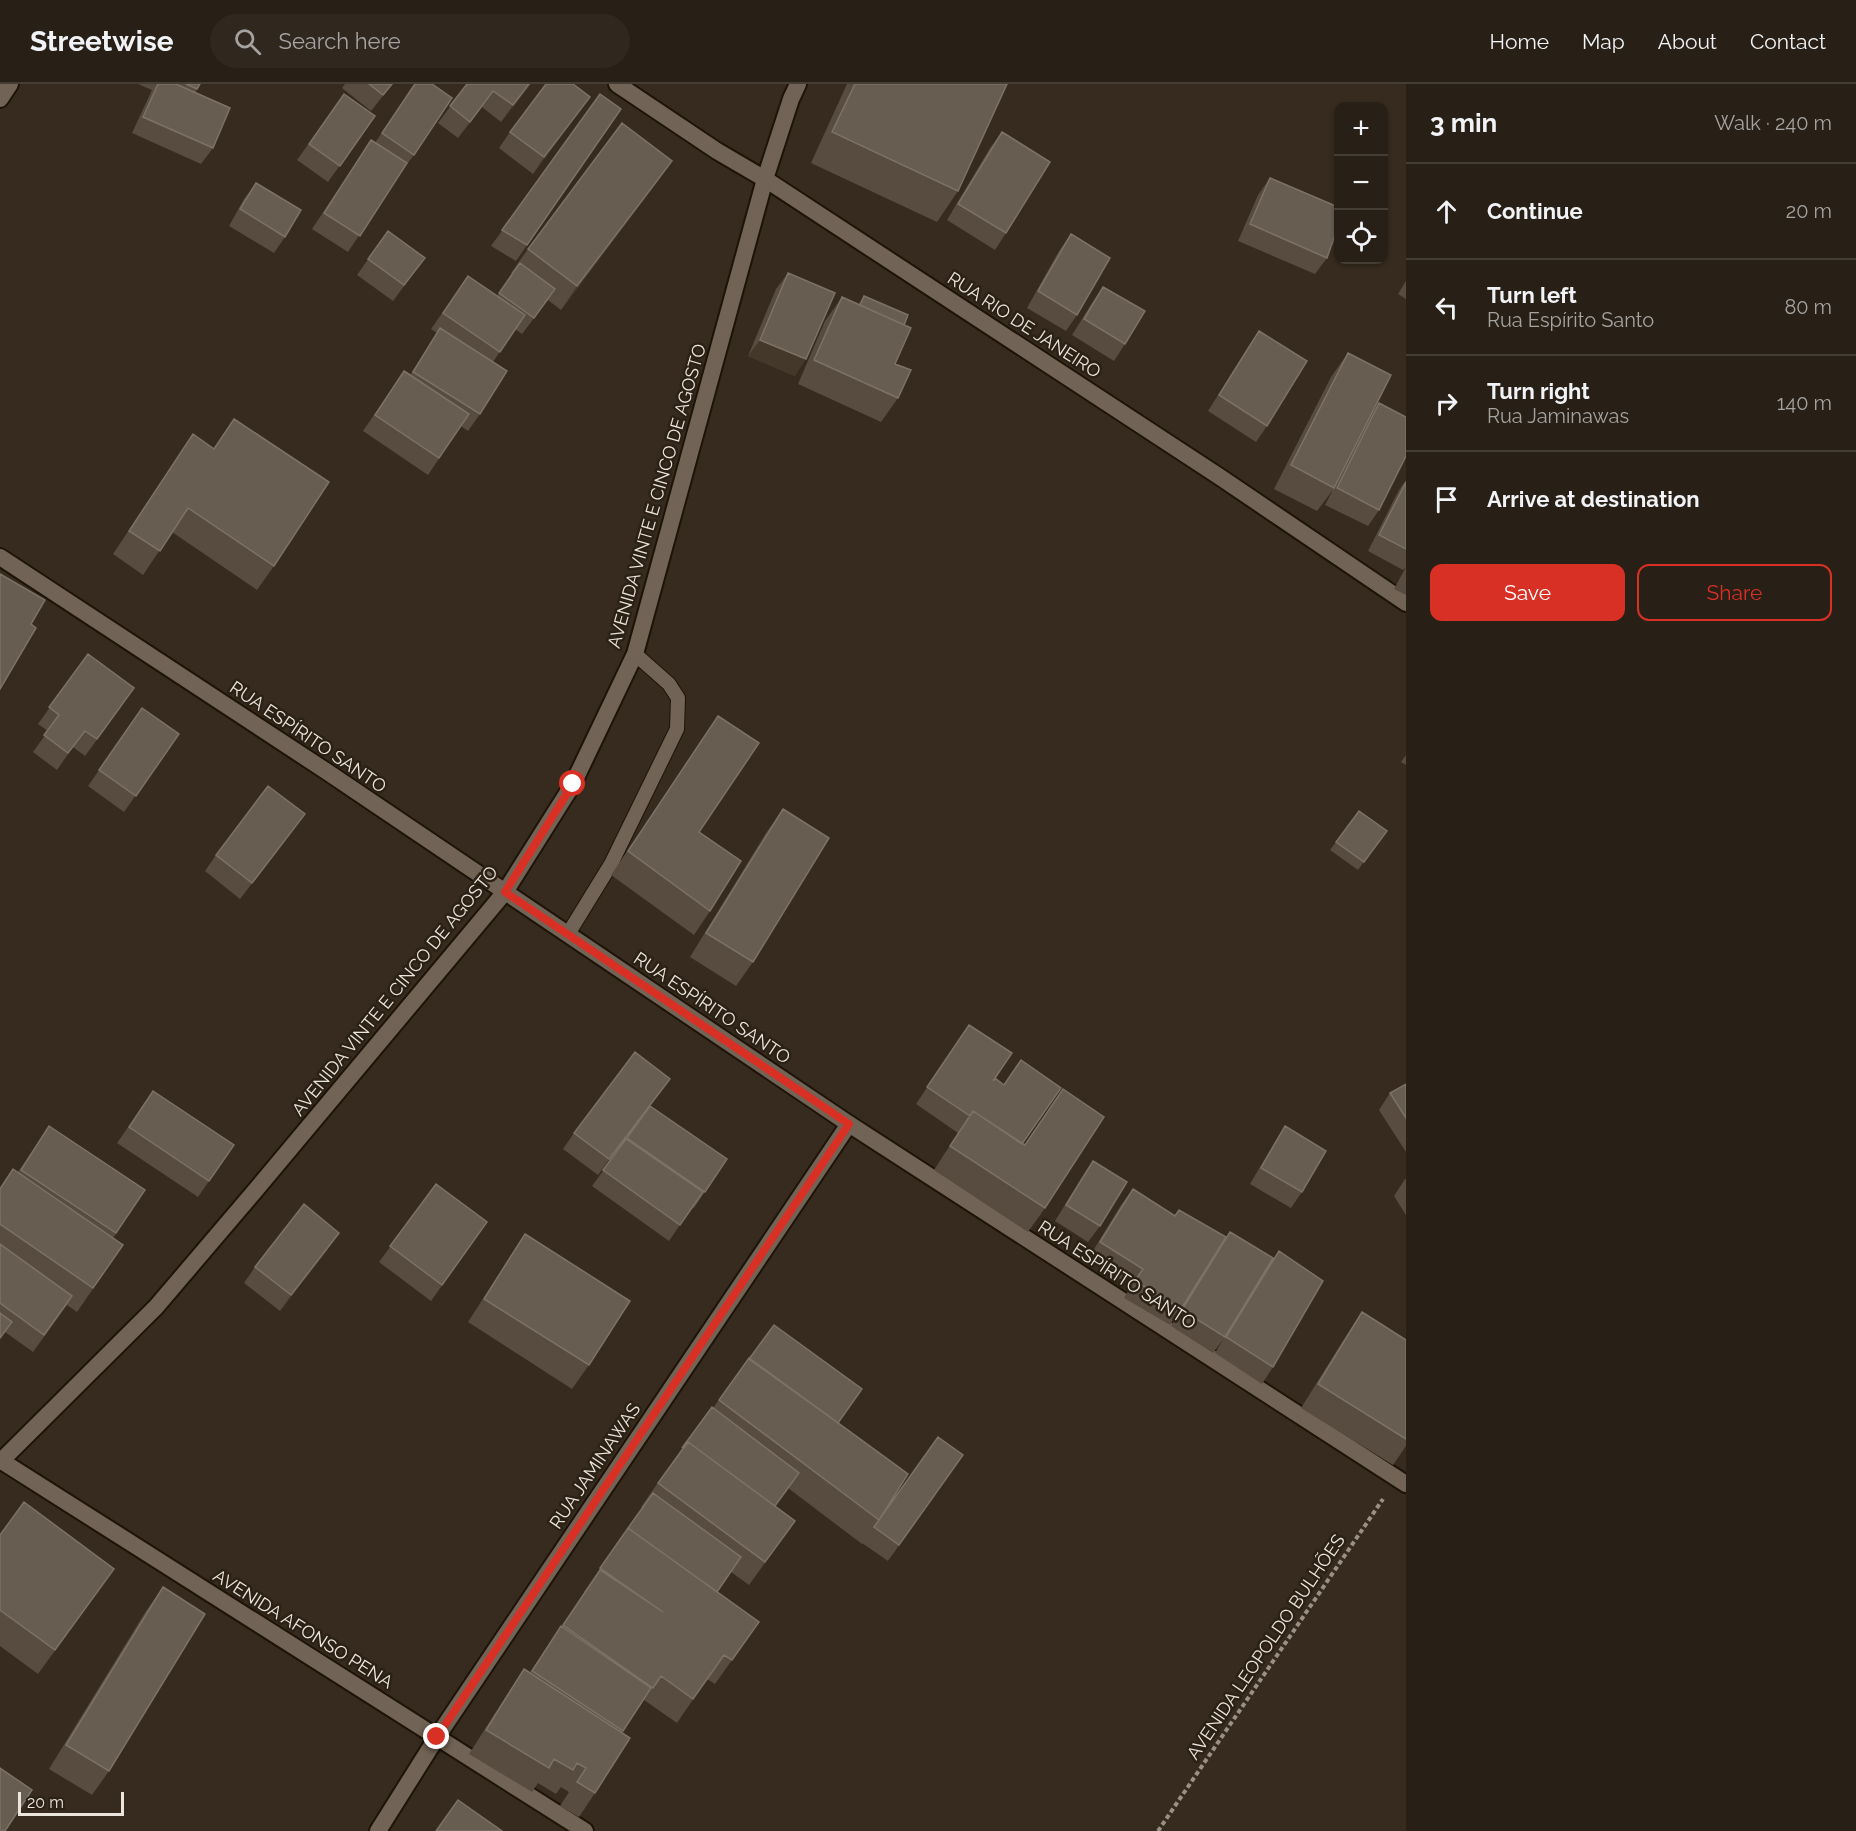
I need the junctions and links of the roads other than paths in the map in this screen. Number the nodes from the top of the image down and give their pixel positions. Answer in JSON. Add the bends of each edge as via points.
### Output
{"nodes":[{"id":1,"x":10,"y":84,"type":"edge"},
{"id":2,"x":617,"y":84,"type":"edge"},
{"id":3,"x":798,"y":84,"type":"edge"},
{"id":4,"x":0,"y":99,"type":"edge"},
{"id":5,"x":765,"y":179,"type":"junction"},
{"id":6,"x":0,"y":557,"type":"edge"},
{"id":7,"x":1406,"y":603,"type":"edge"},
{"id":8,"x":635,"y":654,"type":"junction"},
{"id":9,"x":505,"y":892,"type":"junction"},
{"id":10,"x":568,"y":934,"type":"junction"},
{"id":11,"x":849,"y":1124,"type":"junction"},
{"id":12,"x":0,"y":1461,"type":"edge"},
{"id":13,"x":1402,"y":1481,"type":"edge"},
{"id":14,"x":437,"y":1737,"type":"junction"},
{"id":15,"x":378,"y":1831,"type":"edge"},
{"id":16,"x":585,"y":1831,"type":"edge"}],
"edges":[{"from":1,"to":4,"type":"street"},
{"from":2,"to":5,"type":"street","name":"RUA RIO DE JANEIRO","via":[[717,152]]},
{"from":3,"to":5,"type":"street","name":"AVENIDA VINTE E CINCO DE AGOSTO"},
{"from":5,"to":7,"type":"street","name":"RUA RIO DE JANEIRO"},
{"from":5,"to":8,"type":"street","name":"AVENIDA VINTE E CINCO DE AGOSTO"},
{"from":6,"to":9,"type":"street","name":"RUA ESPÍRITO SANTO"},
{"from":8,"to":9,"type":"street","name":"AVENIDA VINTE E CINCO DE AGOSTO","via":[[573,784]]},
{"from":8,"to":10,"type":"lane","via":[[669,684],[678,698],[677,729],[611,864]]},
{"from":9,"to":10,"type":"street","name":"RUA ESPÍRITO SANTO"},
{"from":9,"to":12,"type":"street","name":"AVENIDA VINTE E CINCO DE AGOSTO","via":[[156,1307]]},
{"from":10,"to":11,"type":"street","name":"RUA ESPÍRITO SANTO"},
{"from":11,"to":13,"type":"street","name":"RUA ESPÍRITO SANTO"},
{"from":11,"to":14,"type":"street","name":"RUA JAMINAWAS"},
{"from":12,"to":14,"type":"street","name":"AVENIDA AFONSO PENA"},
{"from":14,"to":15,"type":"street","name":"RUA JAMINAWAS"},
{"from":14,"to":16,"type":"street","name":"AVENIDA AFONSO PENA"}]}
